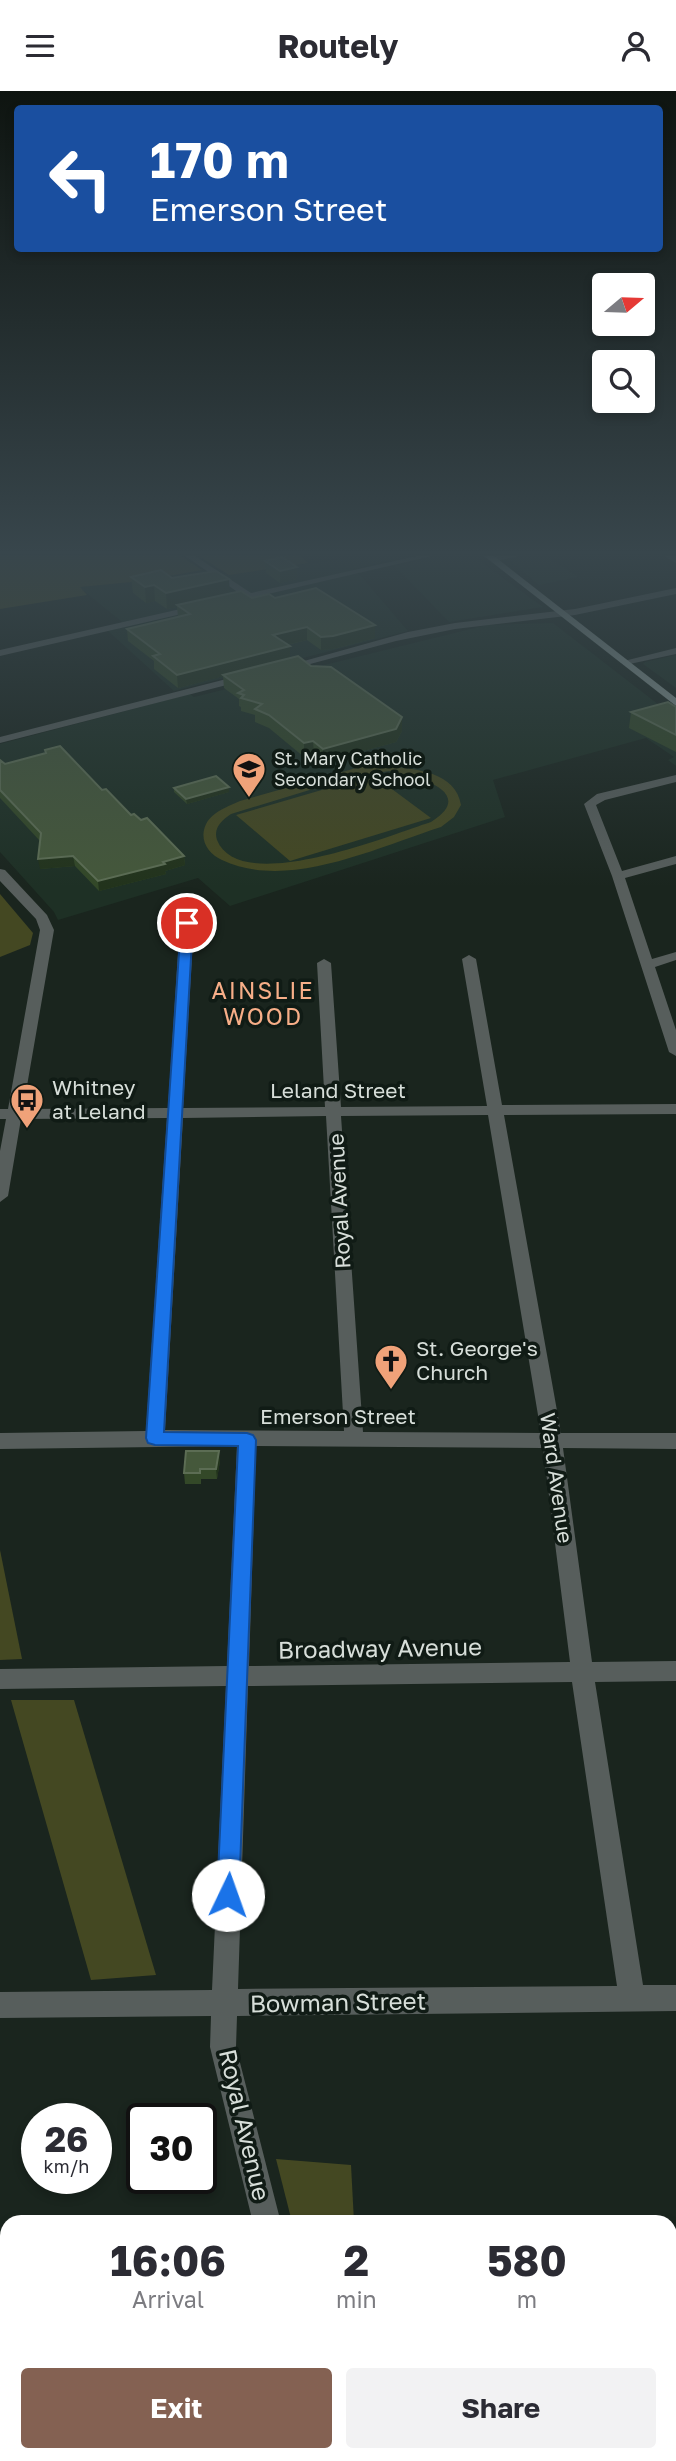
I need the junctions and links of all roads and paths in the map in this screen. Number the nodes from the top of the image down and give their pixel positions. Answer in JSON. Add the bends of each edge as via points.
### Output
{"nodes":[{"id":1,"x":288,"y":667,"type":"edge"},
{"id":2,"x":630,"y":667,"type":"edge"},
{"id":3,"x":278,"y":669,"type":"edge"},
{"id":4,"x":251,"y":676,"type":"edge"},
{"id":5,"x":676,"y":702,"type":"edge"},
{"id":6,"x":0,"y":740,"type":"edge"},
{"id":7,"x":676,"y":778,"type":"edge"},
{"id":8,"x":676,"y":860,"type":"edge"},
{"id":9,"x":0,"y":873,"type":"edge"},
{"id":10,"x":618,"y":876,"type":"junction"},
{"id":11,"x":187,"y":923,"type":"dead end"},
{"id":12,"x":676,"y":956,"type":"edge"},
{"id":13,"x":469,"y":959,"type":"dead end"},
{"id":14,"x":324,"y":963,"type":"dead end"},
{"id":15,"x":647,"y":965,"type":"junction"},
{"id":16,"x":676,"y":1052,"type":"edge"},
{"id":17,"x":676,"y":1109,"type":"edge"},
{"id":18,"x":494,"y":1111,"type":"junction"},
{"id":19,"x":334,"y":1112,"type":"junction"},
{"id":20,"x":175,"y":1113,"type":"junction"},
{"id":21,"x":8,"y":1114,"type":"edge"},
{"id":22,"x":0,"y":1196,"type":"edge"},
{"id":23,"x":155,"y":1438,"type":"junction"},
{"id":24,"x":354,"y":1439,"type":"junction"},
{"id":25,"x":247,"y":1440,"type":"junction"},
{"id":26,"x":0,"y":1441,"type":"edge"},
{"id":27,"x":552,"y":1441,"type":"junction"},
{"id":28,"x":676,"y":1441,"type":"edge"},
{"id":29,"x":676,"y":1671,"type":"edge"},
{"id":30,"x":582,"y":1672,"type":"junction"},
{"id":31,"x":238,"y":1677,"type":"junction"},
{"id":32,"x":0,"y":1679,"type":"edge"},
{"id":33,"x":676,"y":1998,"type":"edge"},
{"id":34,"x":632,"y":1999,"type":"junction"},
{"id":35,"x":223,"y":2004,"type":"junction"},
{"id":36,"x":0,"y":2005,"type":"edge"},
{"id":37,"x":265,"y":2215,"type":"edge"}],
"edges":[{"from":1,"to":3,"type":"street"},
{"from":2,"to":5,"type":"main road"},
{"from":4,"to":6,"type":"street"},
{"from":7,"to":10,"type":"street","via":[[601,797],[590,804]]},
{"from":8,"to":10,"type":"street"},
{"from":9,"to":21,"type":"street","via":[[42,918],[47,930]]},
{"from":10,"to":15,"type":"street"},
{"from":11,"to":20,"type":"street"},
{"from":12,"to":15,"type":"street"},
{"from":13,"to":18,"type":"street","name":"Ward Avenue"},
{"from":14,"to":19,"type":"street","name":"Royal Avenue"},
{"from":15,"to":16,"type":"street"},
{"from":17,"to":18,"type":"street","name":"Leland Street"},
{"from":18,"to":19,"type":"street","name":"Leland Street"},
{"from":18,"to":27,"type":"street","name":"Ward Avenue"},
{"from":19,"to":20,"type":"street","name":"Leland Street"},
{"from":19,"to":24,"type":"street","name":"Royal Avenue"},
{"from":20,"to":21,"type":"street","name":"Leland Street"},
{"from":20,"to":23,"type":"street"},
{"from":21,"to":22,"type":"street"},
{"from":23,"to":25,"type":"street","name":"Emerson Street"},
{"from":23,"to":26,"type":"street","name":"Emerson Street"},
{"from":24,"to":25,"type":"street","name":"Emerson Street"},
{"from":24,"to":27,"type":"street","name":"Emerson Street"},
{"from":25,"to":31,"type":"street","name":"Royal Avenue"},
{"from":27,"to":28,"type":"street","name":"Emerson Street"},
{"from":27,"to":30,"type":"street","name":"Ward Avenue"},
{"from":29,"to":30,"type":"street","name":"Broadway Avenue"},
{"from":30,"to":31,"type":"street","name":"Broadway Avenue"},
{"from":30,"to":34,"type":"street","name":"Ward Avenue"},
{"from":31,"to":32,"type":"street","name":"Broadway Avenue"},
{"from":31,"to":35,"type":"street","name":"Royal Avenue"},
{"from":33,"to":34,"type":"street","name":"Bowman Street"},
{"from":34,"to":35,"type":"street","name":"Bowman Street"},
{"from":35,"to":36,"type":"street","name":"Bowman Street"},
{"from":35,"to":37,"type":"street","name":"Royal Avenue","via":[[223,2047]]}]}
